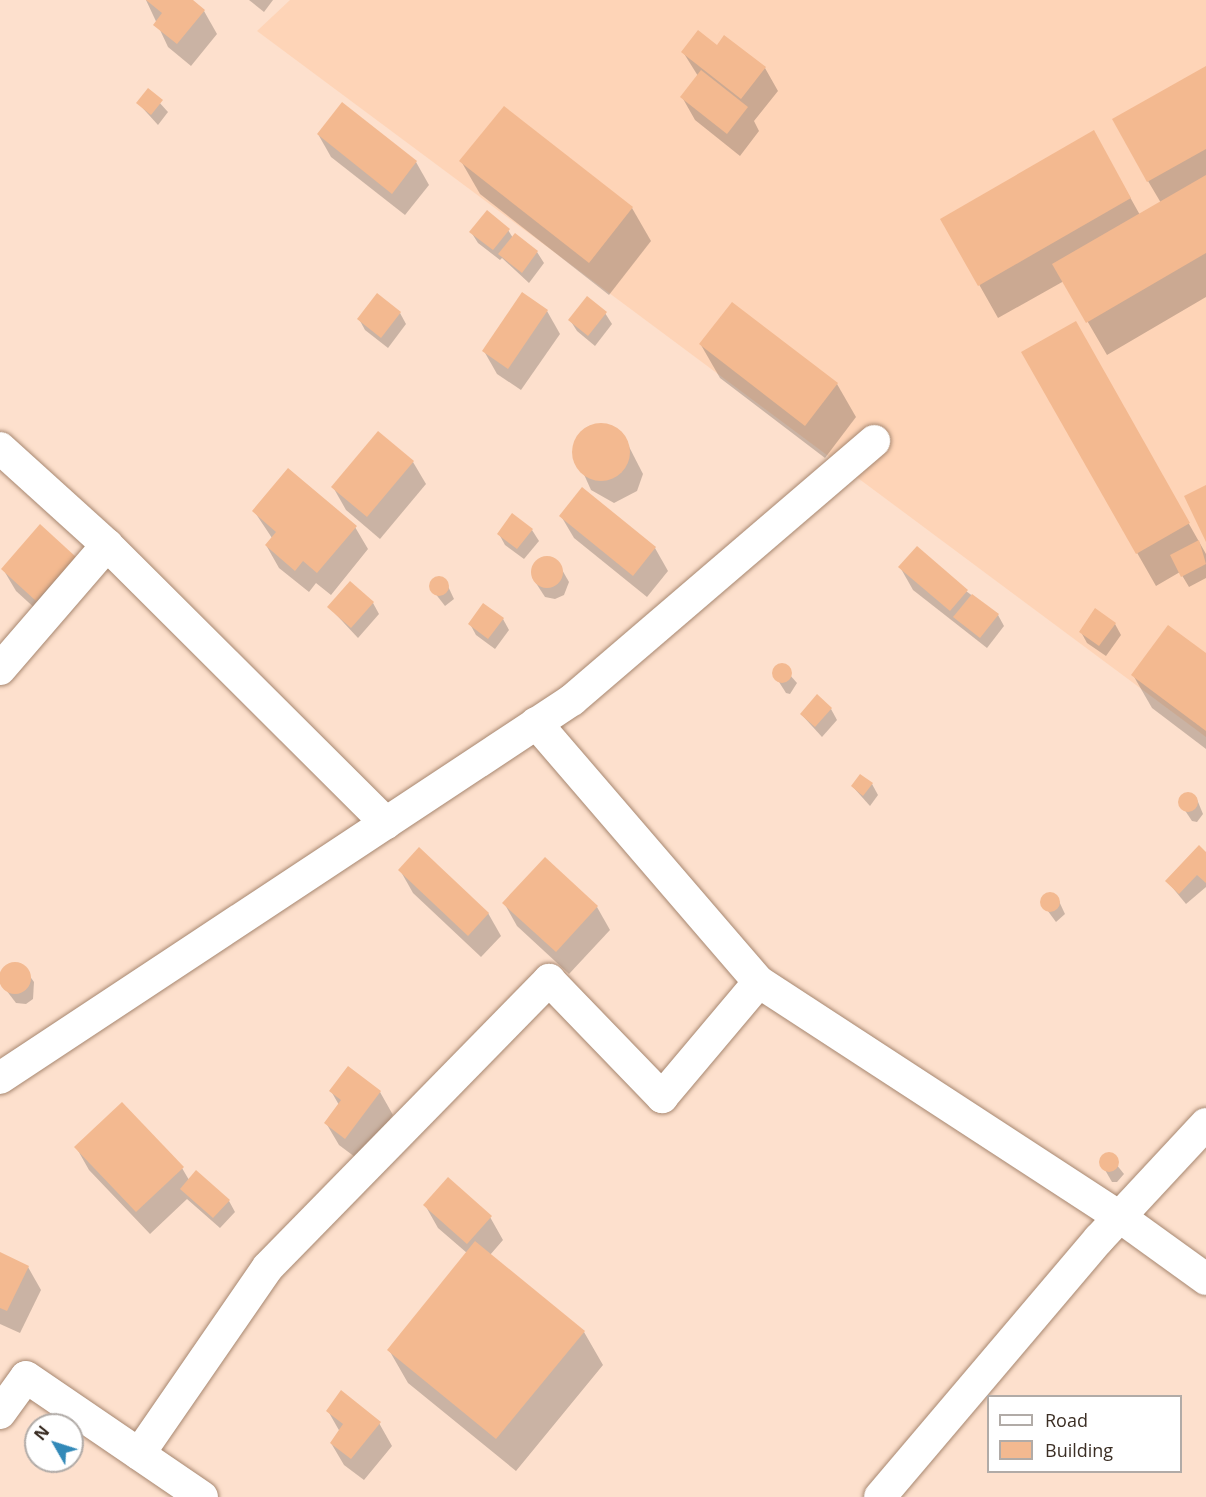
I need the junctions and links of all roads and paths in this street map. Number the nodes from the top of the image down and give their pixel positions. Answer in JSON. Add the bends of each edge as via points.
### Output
{"nodes":[{"id":1,"x":873,"y":441,"type":"dead end"},
{"id":2,"x":0,"y":448,"type":"edge"},
{"id":3,"x":107,"y":545,"type":"junction"},
{"id":4,"x":0,"y":669,"type":"edge"},
{"id":5,"x":536,"y":723,"type":"junction"},
{"id":6,"x":386,"y":823,"type":"junction"},
{"id":7,"x":759,"y":982,"type":"junction"},
{"id":8,"x":0,"y":1078,"type":"edge"},
{"id":9,"x":1206,"y":1124,"type":"edge"},
{"id":10,"x":1120,"y":1217,"type":"junction"},
{"id":11,"x":1206,"y":1279,"type":"edge"},
{"id":12,"x":0,"y":1413,"type":"edge"},
{"id":13,"x":139,"y":1454,"type":"junction"},
{"id":14,"x":202,"y":1497,"type":"edge"},
{"id":15,"x":880,"y":1497,"type":"edge"}],
"edges":[{"from":1,"to":5,"type":"street","via":[[572,699]]},
{"from":2,"to":3,"type":"street"},
{"from":3,"to":4,"type":"street"},
{"from":3,"to":6,"type":"street"},
{"from":5,"to":6,"type":"street"},
{"from":5,"to":7,"type":"street"},
{"from":6,"to":8,"type":"street"},
{"from":7,"to":10,"type":"street"},
{"from":7,"to":13,"type":"street","via":[[662,1097],[549,980],[268,1267]]},
{"from":9,"to":10,"type":"street"},
{"from":10,"to":11,"type":"street"},
{"from":10,"to":15,"type":"street"},
{"from":12,"to":13,"type":"street","via":[[26,1377]]},
{"from":13,"to":14,"type":"street"}]}
